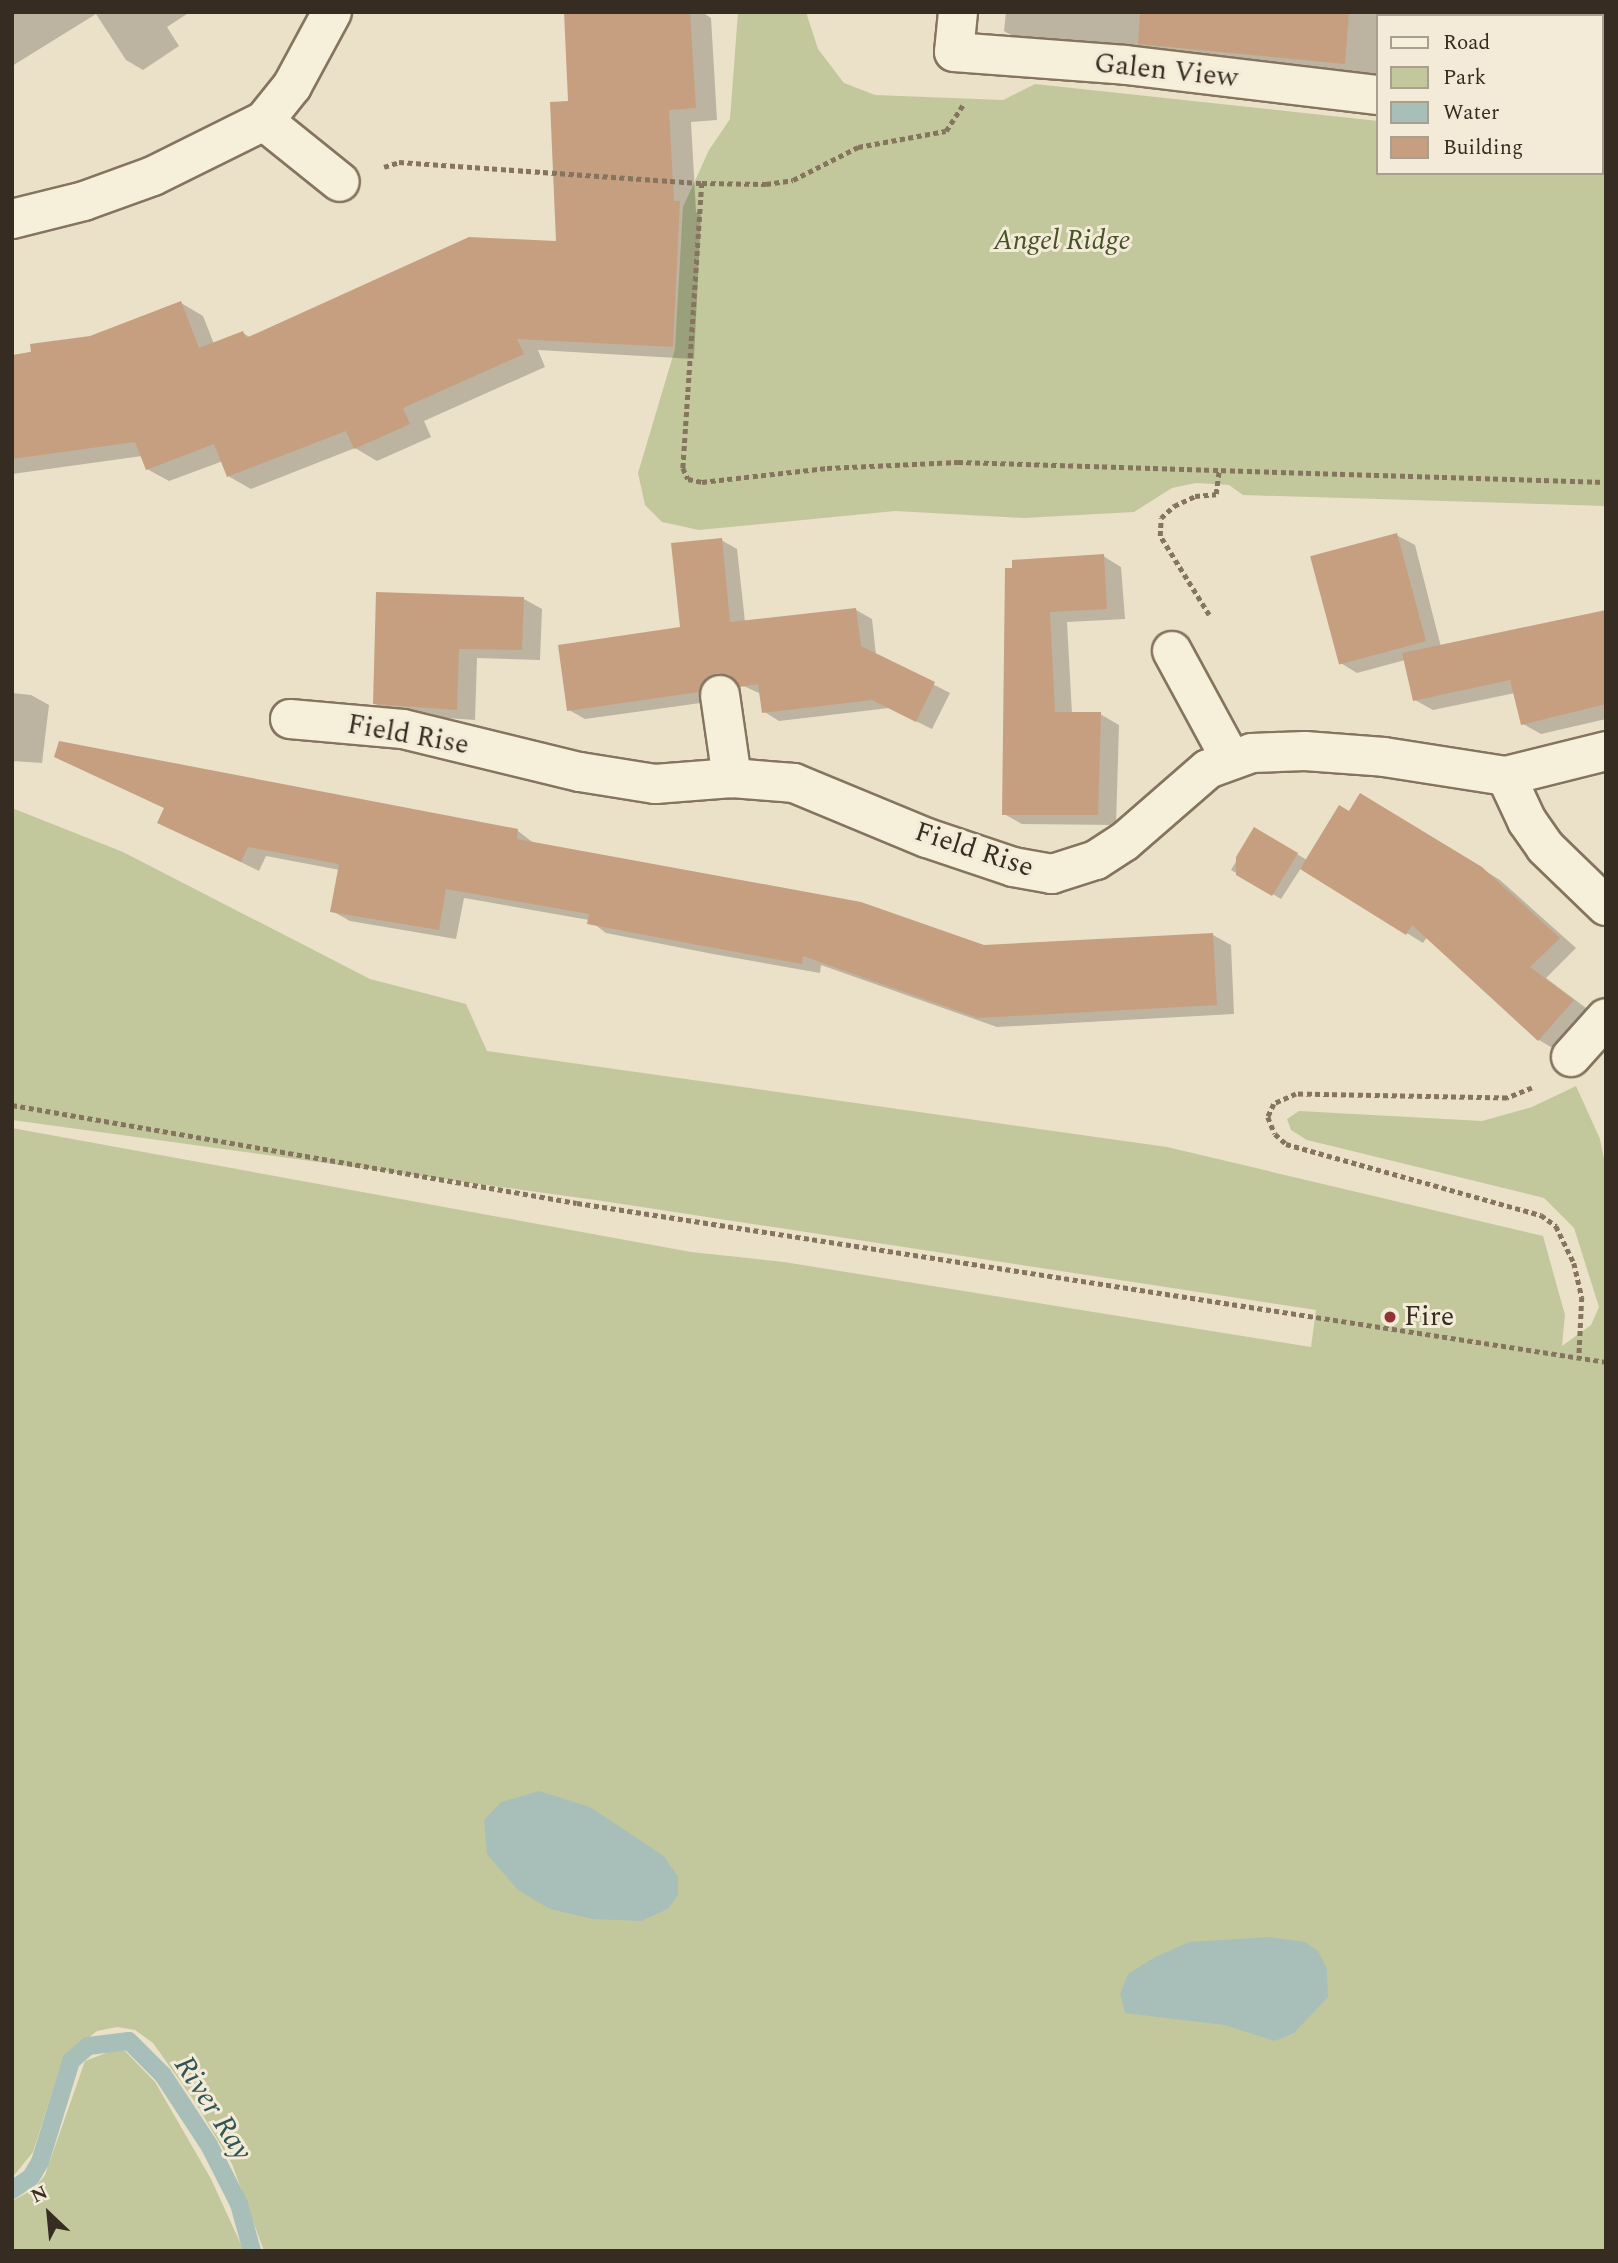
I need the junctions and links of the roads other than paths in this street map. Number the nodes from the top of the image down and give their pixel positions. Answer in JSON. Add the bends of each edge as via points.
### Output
{"nodes":[{"id":1,"x":332,"y":12,"type":"edge"},
{"id":2,"x":958,"y":12,"type":"edge"},
{"id":3,"x":1376,"y":95,"type":"edge"},
{"id":4,"x":264,"y":121,"type":"junction"},
{"id":5,"x":341,"y":182,"type":"road end"},
{"id":6,"x":12,"y":219,"type":"edge"},
{"id":7,"x":1171,"y":651,"type":"dead end"},
{"id":8,"x":720,"y":695,"type":"dead end"},
{"id":9,"x":290,"y":719,"type":"dead end"},
{"id":10,"x":1606,"y":751,"type":"edge"},
{"id":11,"x":1230,"y":758,"type":"junction"},
{"id":12,"x":1506,"y":776,"type":"junction"},
{"id":13,"x":732,"y":778,"type":"junction"},
{"id":14,"x":1606,"y":906,"type":"edge"},
{"id":15,"x":1606,"y":1018,"type":"edge"},
{"id":16,"x":1571,"y":1057,"type":"road end"}],
"edges":[{"from":1,"to":4,"type":"street","via":[[292,86]]},
{"from":2,"to":3,"type":"street","name":"Galen View","via":[[962,53],[1126,65]]},
{"from":4,"to":5,"type":"street"},
{"from":4,"to":6,"type":"street","via":[[153,176],[84,201]]},
{"from":7,"to":11,"type":"street"},
{"from":8,"to":13,"type":"street"},
{"from":9,"to":13,"type":"street","name":"Field Rise","via":[[403,729],[580,772],[655,784]]},
{"from":10,"to":12,"type":"street","name":"Field Rise"},
{"from":11,"to":12,"type":"street","name":"Field Rise","via":[[1304,751],[1384,757]]},
{"from":11,"to":13,"type":"street","name":"Field Rise","via":[[1184,786],[1124,842],[1096,860],[1052,874],[1013,867],[927,838],[794,783]]},
{"from":12,"to":14,"type":"street","via":[[1545,847]]},
{"from":15,"to":16,"type":"street"}]}
